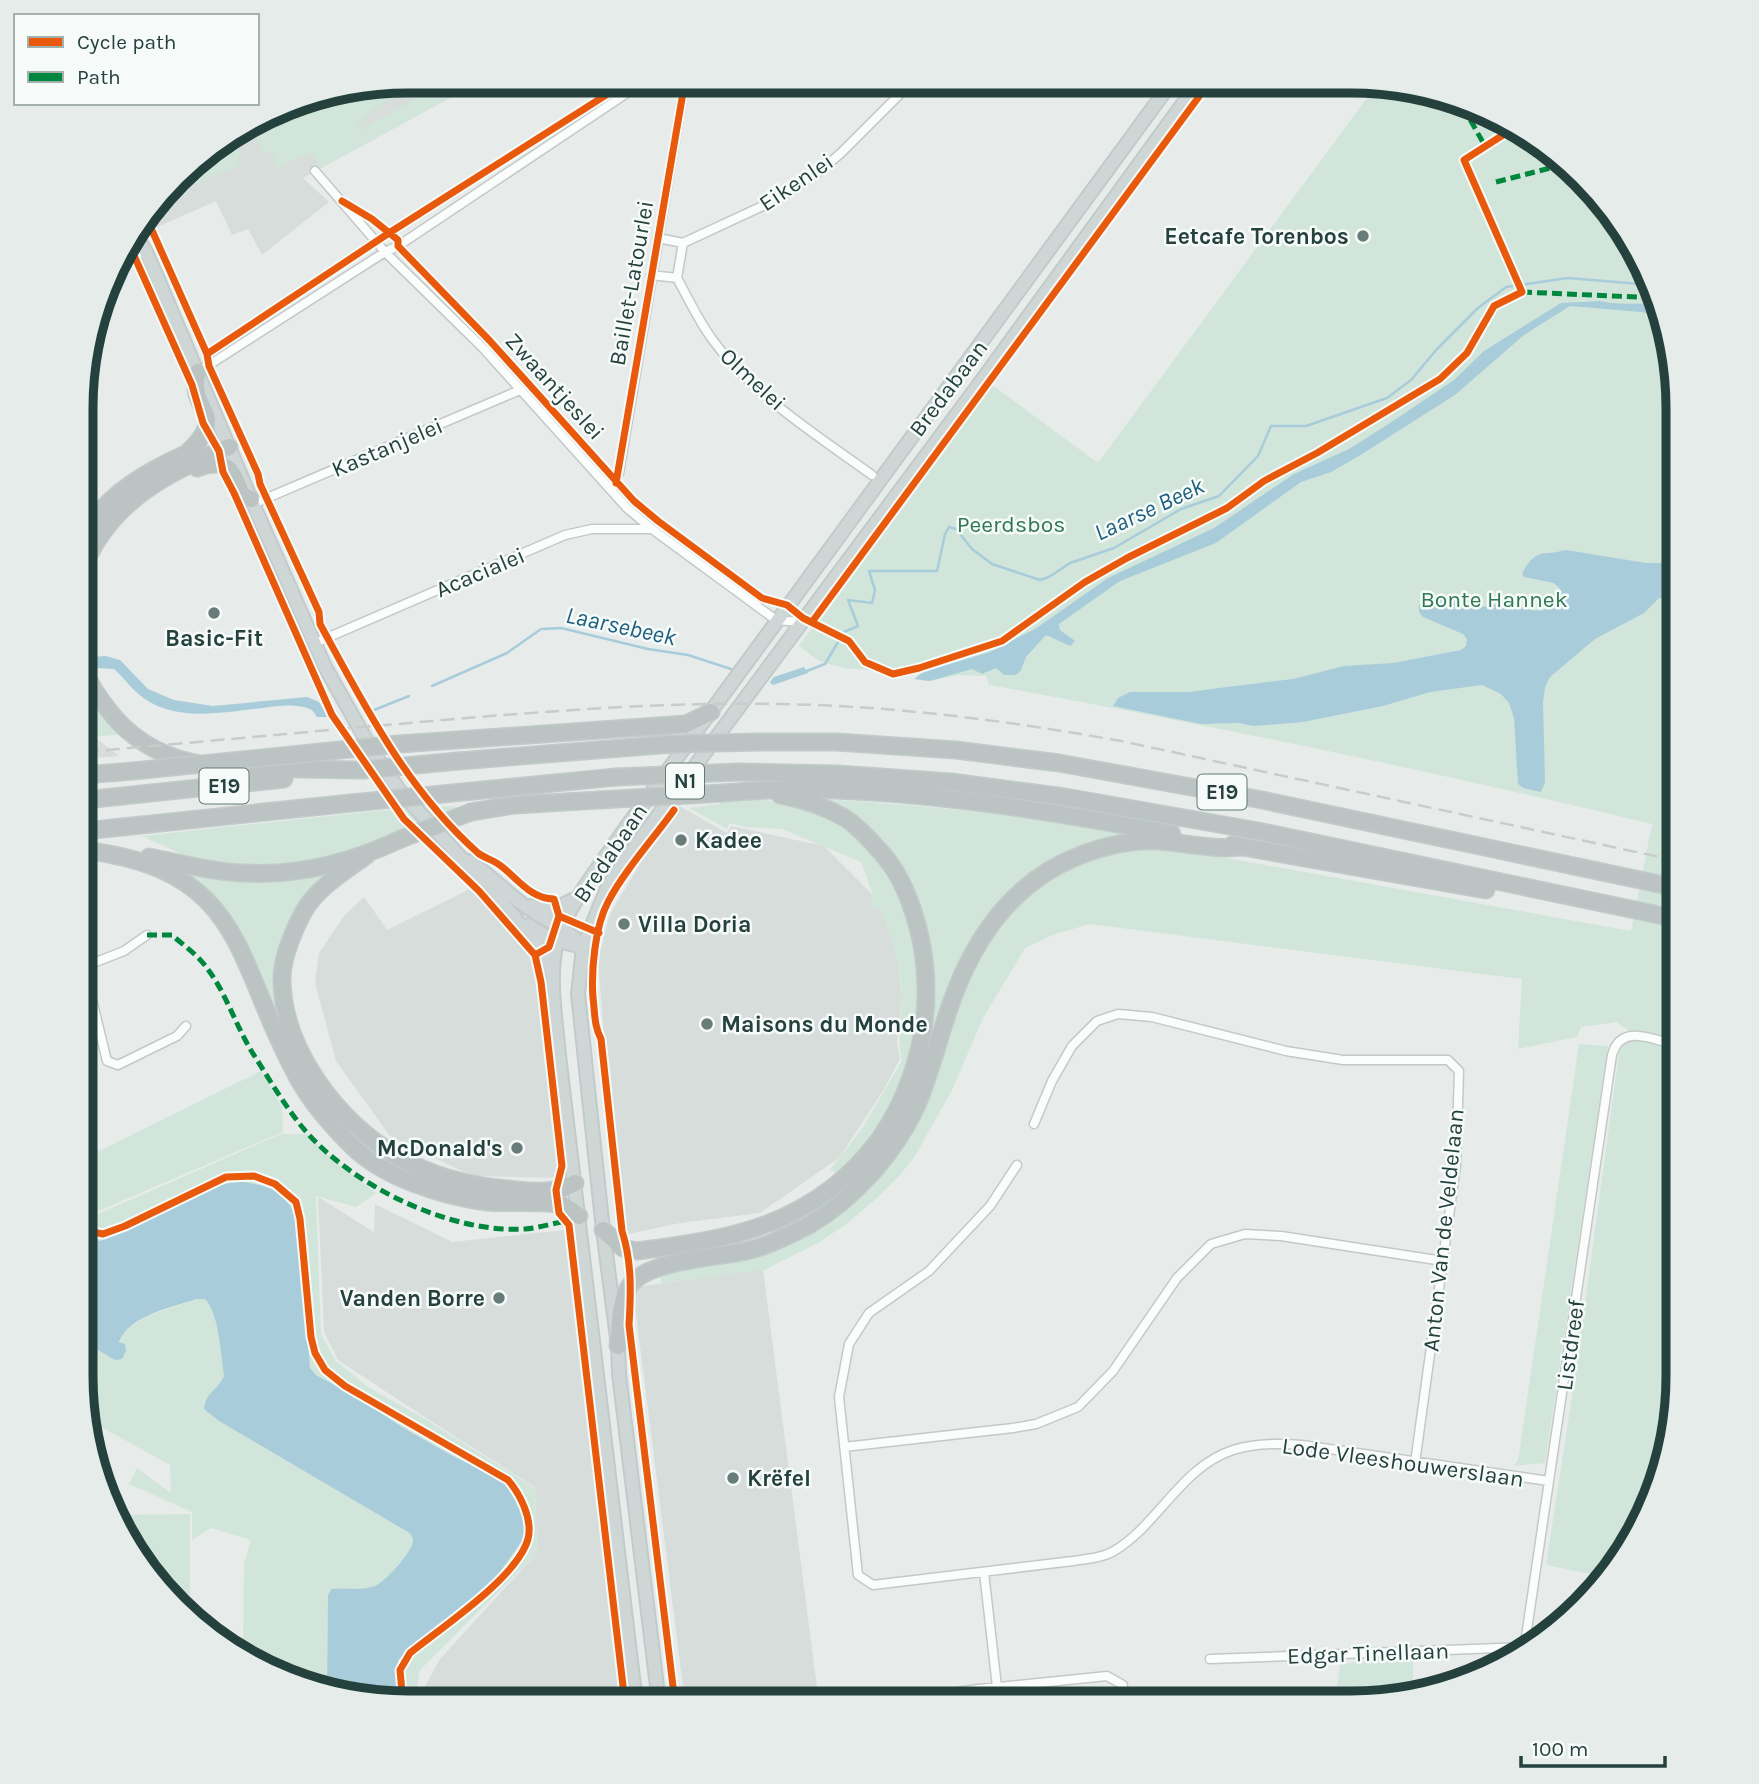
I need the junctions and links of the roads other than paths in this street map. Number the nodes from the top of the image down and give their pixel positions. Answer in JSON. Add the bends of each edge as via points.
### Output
{"nodes":[{"id":1,"x":627,"y":93,"type":"edge"},
{"id":2,"x":683,"y":93,"type":"edge"},
{"id":3,"x":901,"y":93,"type":"edge"},
{"id":4,"x":1164,"y":93,"type":"edge"},
{"id":5,"x":1191,"y":93,"type":"edge"},
{"id":6,"x":315,"y":171,"type":"dead end"},
{"id":7,"x":143,"y":238,"type":"edge"},
{"id":8,"x":658,"y":239,"type":"junction"},
{"id":9,"x":140,"y":242,"type":"edge"},
{"id":10,"x":683,"y":243,"type":"junction"},
{"id":11,"x":146,"y":252,"type":"junction"},
{"id":12,"x":385,"y":252,"type":"junction"},
{"id":13,"x":132,"y":255,"type":"edge"},
{"id":14,"x":651,"y":275,"type":"junction"},
{"id":15,"x":677,"y":278,"type":"junction"},
{"id":16,"x":198,"y":372,"type":"junction"},
{"id":17,"x":520,"y":390,"type":"junction"},
{"id":18,"x":227,"y":442,"type":"junction"},
{"id":19,"x":186,"y":454,"type":"junction"},
{"id":20,"x":872,"y":475,"type":"dead end"},
{"id":21,"x":169,"y":476,"type":"junction"},
{"id":22,"x":611,"y":491,"type":"junction"},
{"id":23,"x":252,"y":502,"type":"junction"},
{"id":24,"x":93,"y":521,"type":"edge"},
{"id":25,"x":652,"y":528,"type":"junction"},
{"id":26,"x":93,"y":546,"type":"edge"},
{"id":27,"x":776,"y":620,"type":"junction"},
{"id":28,"x":802,"y":620,"type":"junction"},
{"id":29,"x":315,"y":643,"type":"junction"},
{"id":30,"x":93,"y":688,"type":"edge"},
{"id":31,"x":711,"y":712,"type":"junction"},
{"id":32,"x":363,"y":771,"type":"junction"},
{"id":33,"x":93,"y":774,"type":"edge"},
{"id":34,"x":753,"y":791,"type":"junction"},
{"id":35,"x":650,"y":794,"type":"junction"},
{"id":36,"x":93,"y":799,"type":"edge"},
{"id":37,"x":667,"y":806,"type":"junction"},
{"id":38,"x":93,"y":830,"type":"edge"},
{"id":39,"x":1243,"y":847,"type":"junction"},
{"id":40,"x":93,"y":850,"type":"edge"},
{"id":41,"x":93,"y":852,"type":"edge"},
{"id":42,"x":367,"y":855,"type":"junction"},
{"id":43,"x":460,"y":855,"type":"junction"},
{"id":44,"x":1666,"y":885,"type":"edge"},
{"id":45,"x":579,"y":897,"type":"junction"},
{"id":46,"x":1578,"y":899,"type":"junction"},
{"id":47,"x":522,"y":905,"type":"junction"},
{"id":48,"x":513,"y":915,"type":"junction"},
{"id":49,"x":1666,"y":917,"type":"edge"},
{"id":50,"x":147,"y":935,"type":"dead end"},
{"id":51,"x":559,"y":935,"type":"junction"},
{"id":52,"x":583,"y":947,"type":"junction"},
{"id":53,"x":93,"y":963,"type":"edge"},
{"id":54,"x":554,"y":976,"type":"junction"},
{"id":55,"x":93,"y":1004,"type":"edge"},
{"id":56,"x":186,"y":1026,"type":"dead end"},
{"id":57,"x":1666,"y":1043,"type":"edge"},
{"id":58,"x":591,"y":1118,"type":"junction"},
{"id":59,"x":569,"y":1122,"type":"junction"},
{"id":60,"x":1034,"y":1124,"type":"dead end"},
{"id":61,"x":1017,"y":1165,"type":"dead end"},
{"id":62,"x":575,"y":1183,"type":"junction"},
{"id":63,"x":579,"y":1216,"type":"junction"},
{"id":64,"x":603,"y":1230,"type":"junction"},
{"id":65,"x":1443,"y":1261,"type":"junction"},
{"id":66,"x":618,"y":1346,"type":"junction"},
{"id":67,"x":845,"y":1447,"type":"junction"},
{"id":68,"x":1415,"y":1463,"type":"junction"},
{"id":69,"x":1549,"y":1481,"type":"junction"},
{"id":70,"x":984,"y":1572,"type":"junction"},
{"id":71,"x":1526,"y":1638,"type":"edge"},
{"id":72,"x":1510,"y":1649,"type":"edge"},
{"id":73,"x":1210,"y":1659,"type":"dead end"},
{"id":74,"x":997,"y":1686,"type":"junction"},
{"id":75,"x":634,"y":1691,"type":"edge"},
{"id":76,"x":655,"y":1691,"type":"edge"},
{"id":77,"x":964,"y":1691,"type":"edge"},
{"id":78,"x":1123,"y":1691,"type":"edge"}],
"edges":[{"from":1,"to":12,"type":"street"},
{"from":2,"to":8,"type":"street","name":"Baillet-Latourlei"},
{"from":3,"to":10,"type":"street","name":"Eikenlei","via":[[841,153],[780,198]]},
{"from":4,"to":27,"type":"main road","name":"Bredabaan","number":"N1"},
{"from":5,"to":28,"type":"main road","name":"Bredabaan","number":"N1"},
{"from":6,"to":12,"type":"street","name":"Zwaantjeslei"},
{"from":7,"to":11,"type":"main road"},
{"from":8,"to":10,"type":"street"},
{"from":8,"to":14,"type":"street","name":"Baillet-Latourlei"},
{"from":9,"to":11,"type":"main road"},
{"from":10,"to":15,"type":"street"},
{"from":11,"to":13,"type":"street"},
{"from":11,"to":16,"type":"main road"},
{"from":12,"to":16,"type":"street"},
{"from":12,"to":17,"type":"street","name":"Zwaantjeslei"},
{"from":14,"to":15,"type":"street"},
{"from":14,"to":22,"type":"street","name":"Baillet-Latourlei","via":[[619,473]]},
{"from":15,"to":20,"type":"street","name":"Olmelei","via":[[696,315],[730,362],[769,398]]},
{"from":16,"to":18,"type":"main road"},
{"from":16,"to":19,"type":"highway","via":[[194,385],[207,428]]},
{"from":17,"to":22,"type":"street","name":"Zwaantjeslei"},
{"from":17,"to":23,"type":"street","name":"Kastanjelei"},
{"from":18,"to":19,"type":"highway"},
{"from":18,"to":21,"type":"highway"},
{"from":18,"to":23,"type":"main road"},
{"from":19,"to":24,"type":"highway","via":[[127,487],[108,501]]},
{"from":21,"to":23,"type":"highway","via":[[220,464],[233,472],[242,495]]},
{"from":21,"to":26,"type":"highway","via":[[123,508]]},
{"from":22,"to":25,"type":"street","name":"Zwaantjeslei"},
{"from":23,"to":29,"type":"main road"},
{"from":25,"to":27,"type":"street","name":"Zwaantjeslei"},
{"from":25,"to":29,"type":"street","name":"Acacialei","via":[[592,529],[565,535]]},
{"from":27,"to":28,"type":"street"},
{"from":27,"to":31,"type":"main road","name":"Bredabaan","number":"N1"},
{"from":28,"to":37,"type":"main road","name":"Bredabaan","number":"N1"},
{"from":29,"to":43,"type":"main road","via":[[373,752],[399,790]]},
{"from":30,"to":32,"type":"highway","via":[[133,736],[189,763],[225,769]]},
{"from":31,"to":33,"type":"highway","bridge":true,"via":[[685,724],[399,744]]},
{"from":31,"to":35,"type":"main road","name":"Bredabaan","number":"N1"},
{"from":32,"to":36,"type":"highway","number":"E19"},
{"from":32,"to":44,"type":"highway","number":"E19","bridge":true,"via":[[639,746],[760,741],[929,748],[1059,763],[1262,800]]},
{"from":34,"to":39,"type":"highway","via":[[806,789],[951,799],[1064,814]]},
{"from":34,"to":42,"type":"highway","bridge":true,"via":[[514,804],[441,822]]},
{"from":34,"to":64,"type":"highway","via":[[795,798],[846,818],[891,863],[909,897],[924,958],[924,1029],[914,1069],[898,1108],[860,1162],[806,1207],[779,1221],[733,1236],[637,1251],[623,1248]]},
{"from":35,"to":37,"type":"street","name":"Bredabaan"},
{"from":35,"to":45,"type":"main road","name":"Bredabaan","number":"N1"},
{"from":37,"to":52,"type":"main road","name":"Bredabaan","number":"N1","via":[[608,886]]},
{"from":38,"to":46,"type":"highway","number":"E19","bridge":true,"via":[[616,777],[838,774],[1065,797],[1258,831]]},
{"from":39,"to":46,"type":"highway","via":[[1544,900]]},
{"from":39,"to":66,"type":"highway","via":[[1221,849],[1156,841],[1119,845],[1081,855],[1018,892],[976,945],[955,991],[916,1107],[894,1145],[862,1182],[818,1218],[749,1251],[664,1265],[641,1275],[626,1294]]},
{"from":40,"to":42,"type":"highway","via":[[244,873],[300,871]]},
{"from":41,"to":63,"type":"highway","via":[[153,866],[183,880],[208,901],[236,940],[299,1081],[355,1149],[415,1184],[484,1201],[559,1204]]},
{"from":42,"to":62,"type":"highway","via":[[334,878],[305,909],[282,975],[295,1040],[312,1074],[329,1098],[371,1139],[428,1172],[467,1184],[519,1191],[555,1190]]},
{"from":43,"to":47,"type":"main road"},
{"from":43,"to":48,"type":"main road"},
{"from":45,"to":47,"type":"main road","via":[[555,909]]},
{"from":45,"to":51,"type":"main road","name":"Bredabaan","number":"N1"},
{"from":46,"to":49,"type":"highway","number":"E19"},
{"from":47,"to":51,"type":"main road"},
{"from":48,"to":51,"type":"main road","via":[[539,934]]},
{"from":48,"to":54,"type":"main road","via":[[542,951]]},
{"from":50,"to":53,"type":"street"},
{"from":51,"to":52,"type":"main road"},
{"from":51,"to":54,"type":"main road","name":"Bredabaan","number":"N1"},
{"from":52,"to":58,"type":"main road","name":"Bredabaan","number":"N1","via":[[578,994]]},
{"from":54,"to":59,"type":"main road","name":"Bredabaan","number":"N1"},
{"from":55,"to":56,"type":"street","via":[[107,1061],[118,1065],[177,1036]]},
{"from":57,"to":69,"type":"street","name":"Listdreef","via":[[1628,1036],[1619,1041],[1612,1055]]},
{"from":58,"to":59,"type":"main road","via":[[579,1111]]},
{"from":58,"to":64,"type":"main road","name":"Bredabaan","number":"N1"},
{"from":59,"to":62,"type":"main road","name":"Bredabaan","number":"N1"},
{"from":60,"to":65,"type":"street","name":"Anton Van de Veldelaan","via":[[1072,1046],[1097,1021],[1118,1014],[1152,1017],[1286,1051],[1343,1060],[1448,1060],[1459,1071],[1455,1165]]},
{"from":61,"to":67,"type":"street","name":"Lode Vleeshouwerslaan","via":[[990,1206],[929,1271],[869,1313],[849,1344],[839,1396]]},
{"from":62,"to":63,"type":"main road","name":"Bredabaan","number":"N1"},
{"from":63,"to":75,"type":"main road","name":"Bredabaan","number":"N1"},
{"from":64,"to":66,"type":"main road","name":"Bredabaan","number":"N1"},
{"from":65,"to":67,"type":"street","via":[[1281,1236],[1245,1234],[1211,1244],[1177,1278],[1113,1371],[1078,1407],[1013,1428]]},
{"from":65,"to":68,"type":"street","name":"Anton Van de Veldelaan"},
{"from":66,"to":76,"type":"main road","name":"Bredabaan","number":"N1"},
{"from":67,"to":70,"type":"street","name":"Lode Vleeshouwerslaan","via":[[858,1575],[873,1585]]},
{"from":68,"to":69,"type":"street","name":"Lode Vleeshouwerslaan"},
{"from":68,"to":70,"type":"street","name":"Lode Vleeshouwerslaan","via":[[1283,1443],[1231,1451],[1173,1492],[1136,1534],[1112,1552]]},
{"from":69,"to":71,"type":"street","name":"Listdreef"},
{"from":70,"to":74,"type":"street"},
{"from":72,"to":73,"type":"street","name":"Edgar Tinellaan"},
{"from":74,"to":77,"type":"street"},
{"from":74,"to":78,"type":"street","via":[[1107,1676],[1123,1685]]}]}
